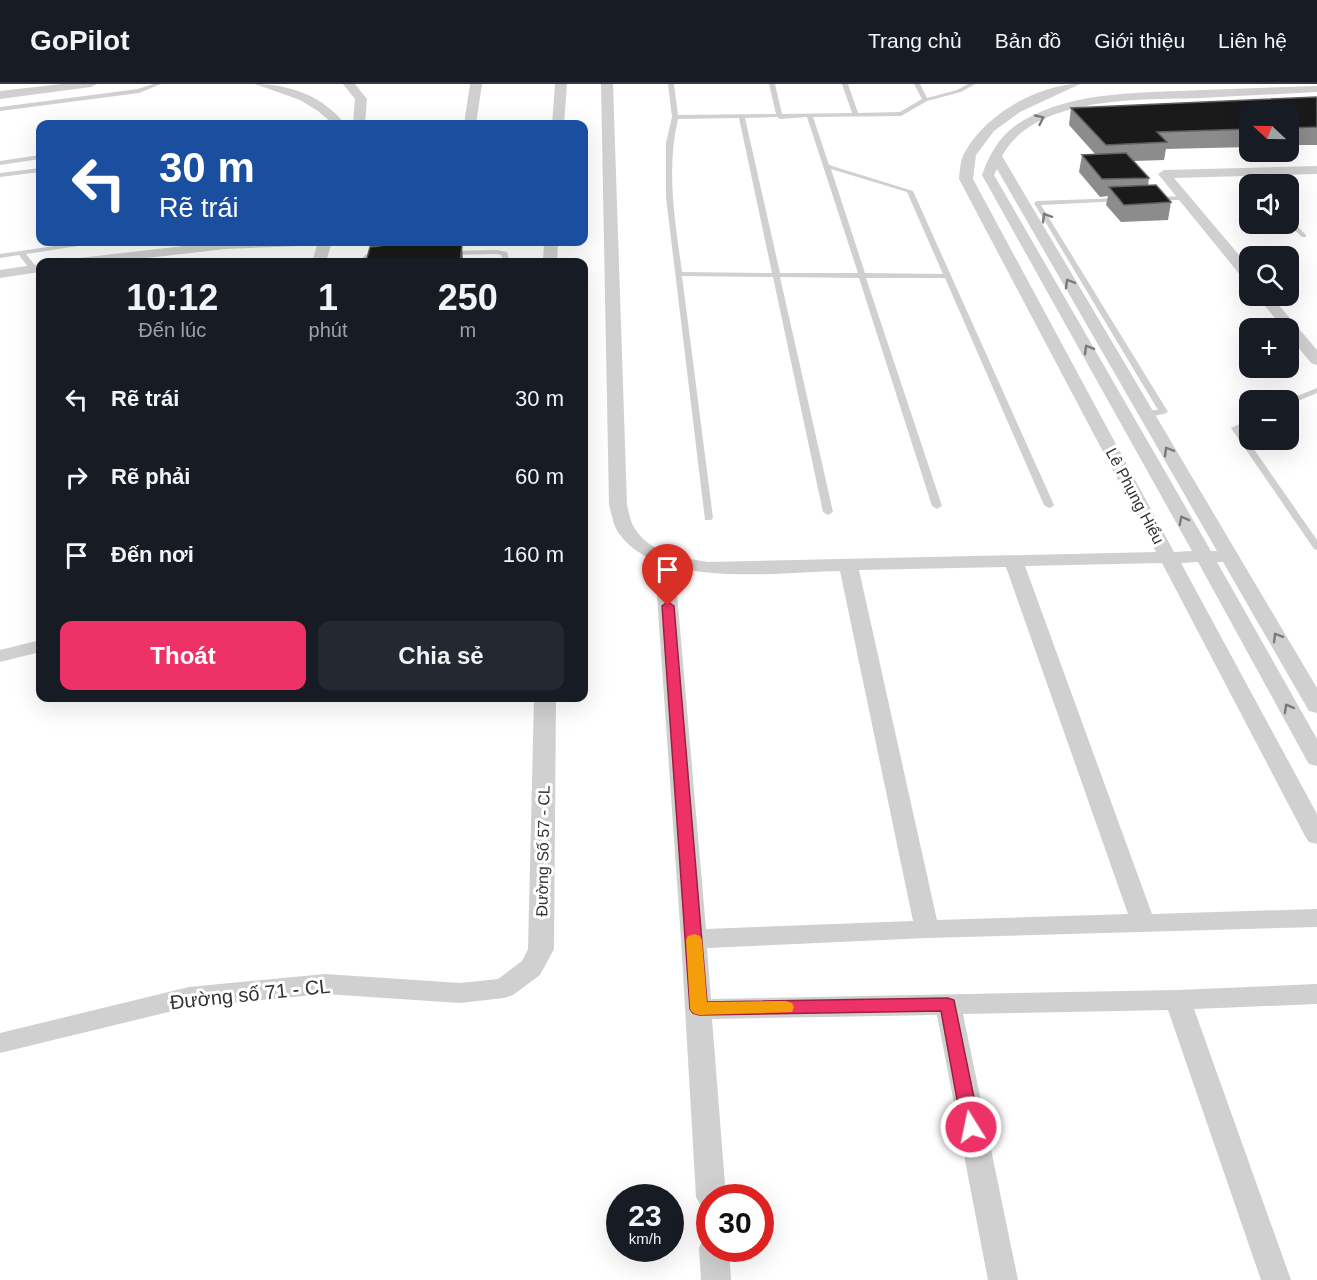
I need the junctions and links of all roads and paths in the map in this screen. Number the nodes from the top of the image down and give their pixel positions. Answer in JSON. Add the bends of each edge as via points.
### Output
{"nodes":[{"id":1,"x":91,"y":84,"type":"edge"},
{"id":2,"x":159,"y":84,"type":"edge"},
{"id":3,"x":261,"y":84,"type":"edge"},
{"id":4,"x":349,"y":84,"type":"edge"},
{"id":5,"x":476,"y":84,"type":"edge"},
{"id":6,"x":561,"y":84,"type":"edge"},
{"id":7,"x":607,"y":84,"type":"edge"},
{"id":8,"x":671,"y":84,"type":"edge"},
{"id":9,"x":772,"y":84,"type":"edge"},
{"id":10,"x":845,"y":84,"type":"edge"},
{"id":11,"x":917,"y":84,"type":"edge"},
{"id":12,"x":972,"y":84,"type":"edge"},
{"id":13,"x":1071,"y":85,"type":"edge"},
{"id":14,"x":14,"y":88,"type":"edge"},
{"id":15,"x":1317,"y":89,"type":"edge"},
{"id":16,"x":0,"y":95,"type":"edge"},
{"id":17,"x":925,"y":100,"type":"junction"},
{"id":18,"x":1104,"y":101,"type":"junction"},
{"id":19,"x":0,"y":109,"type":"edge"},
{"id":20,"x":856,"y":115,"type":"junction"},
{"id":21,"x":810,"y":116,"type":"junction"},
{"id":22,"x":675,"y":117,"type":"junction"},
{"id":23,"x":742,"y":117,"type":"junction"},
{"id":24,"x":780,"y":117,"type":"junction"},
{"id":25,"x":335,"y":120,"type":"edge"},
{"id":26,"x":359,"y":120,"type":"edge"},
{"id":27,"x":471,"y":120,"type":"edge"},
{"id":28,"x":558,"y":120,"type":"edge"},
{"id":29,"x":1024,"y":140,"type":"dead end"},
{"id":30,"x":1000,"y":148,"type":"junction"},
{"id":31,"x":36,"y":158,"type":"edge"},
{"id":32,"x":0,"y":163,"type":"edge"},
{"id":33,"x":827,"y":166,"type":"junction"},
{"id":34,"x":36,"y":170,"type":"edge"},
{"id":35,"x":1317,"y":170,"type":"edge"},
{"id":36,"x":1246,"y":172,"type":"joint"},
{"id":37,"x":0,"y":175,"type":"edge"},
{"id":38,"x":1184,"y":198,"type":"junction"},
{"id":39,"x":1130,"y":200,"type":"edge"},
{"id":40,"x":1141,"y":200,"type":"edge"},
{"id":41,"x":1299,"y":231,"type":"edge"},
{"id":42,"x":1304,"y":236,"type":"dead end"},
{"id":43,"x":66,"y":246,"type":"edge"},
{"id":44,"x":216,"y":246,"type":"edge"},
{"id":45,"x":21,"y":253,"type":"junction"},
{"id":46,"x":444,"y":253,"type":"edge"},
{"id":47,"x":388,"y":254,"type":"edge"},
{"id":48,"x":0,"y":256,"type":"edge"},
{"id":49,"x":113,"y":258,"type":"edge"},
{"id":50,"x":366,"y":258,"type":"edge"},
{"id":51,"x":506,"y":258,"type":"edge"},
{"id":52,"x":1239,"y":265,"type":"edge"},
{"id":53,"x":36,"y":267,"type":"edge"},
{"id":54,"x":36,"y":268,"type":"edge"},
{"id":55,"x":0,"y":274,"type":"edge"},
{"id":56,"x":678,"y":274,"type":"junction"},
{"id":57,"x":777,"y":274,"type":"junction"},
{"id":58,"x":863,"y":275,"type":"junction"},
{"id":59,"x":948,"y":276,"type":"junction"},
{"id":60,"x":1272,"y":306,"type":"edge"},
{"id":61,"x":1317,"y":360,"type":"edge"},
{"id":62,"x":1317,"y":390,"type":"edge"},
{"id":63,"x":1299,"y":398,"type":"edge"},
{"id":64,"x":1096,"y":413,"type":"junction"},
{"id":65,"x":1125,"y":413,"type":"junction"},
{"id":66,"x":1145,"y":413,"type":"junction"},
{"id":67,"x":1250,"y":450,"type":"edge"},
{"id":68,"x":1049,"y":505,"type":"dead end"},
{"id":69,"x":937,"y":506,"type":"dead end"},
{"id":70,"x":828,"y":512,"type":"dead end"},
{"id":71,"x":708,"y":518,"type":"dead end"},
{"id":72,"x":1317,"y":547,"type":"edge"},
{"id":73,"x":1229,"y":556,"type":"junction"},
{"id":74,"x":1174,"y":557,"type":"junction"},
{"id":75,"x":1203,"y":557,"type":"junction"},
{"id":76,"x":1013,"y":561,"type":"junction"},
{"id":77,"x":848,"y":565,"type":"junction"},
{"id":78,"x":666,"y":582,"type":"dead end"},
{"id":79,"x":36,"y":647,"type":"edge"},
{"id":80,"x":0,"y":656,"type":"edge"},
{"id":81,"x":545,"y":702,"type":"edge"},
{"id":82,"x":1317,"y":706,"type":"edge"},
{"id":83,"x":1317,"y":759,"type":"edge"},
{"id":84,"x":1317,"y":808,"type":"edge"},
{"id":85,"x":1317,"y":836,"type":"edge"},
{"id":86,"x":1317,"y":918,"type":"edge"},
{"id":87,"x":1143,"y":923,"type":"junction"},
{"id":88,"x":927,"y":929,"type":"junction"},
{"id":89,"x":694,"y":939,"type":"junction"},
{"id":90,"x":504,"y":988,"type":"joint"},
{"id":91,"x":1317,"y":993,"type":"edge"},
{"id":92,"x":1178,"y":1000,"type":"junction"},
{"id":93,"x":948,"y":1004,"type":"junction"},
{"id":94,"x":699,"y":1009,"type":"junction"},
{"id":95,"x":0,"y":1043,"type":"edge"},
{"id":96,"x":710,"y":1184,"type":"edge"},
{"id":97,"x":715,"y":1262,"type":"edge"},
{"id":98,"x":716,"y":1280,"type":"edge"},
{"id":99,"x":1003,"y":1280,"type":"edge"},
{"id":100,"x":1276,"y":1280,"type":"edge"}],
"edges":[{"from":1,"to":14,"type":"street"},
{"from":2,"to":19,"type":"lane","via":[[139,91]]},
{"from":3,"to":25,"type":"street","via":[[278,87],[323,107]]},
{"from":4,"to":26,"type":"street","via":[[362,99]]},
{"from":5,"to":27,"type":"street"},
{"from":6,"to":28,"type":"street"},
{"from":7,"to":77,"type":"street","via":[[618,505],[626,530],[641,548],[675,562],[708,568]]},
{"from":8,"to":22,"type":"lane"},
{"from":9,"to":24,"type":"lane"},
{"from":10,"to":20,"type":"lane"},
{"from":11,"to":17,"type":"lane"},
{"from":12,"to":17,"type":"lane"},
{"from":13,"to":18,"type":"street"},
{"from":13,"to":64,"type":"street","name":"Lê Phụng Hiểu","via":[[986,130],[970,153],[966,179]]},
{"from":14,"to":16,"type":"street"},
{"from":15,"to":18,"type":"street"},
{"from":17,"to":20,"type":"lane","via":[[901,114]]},
{"from":30,"to":18,"type":"street","one_way":true,"via":[[1011,135],[1038,119],[1069,107]]},
{"from":20,"to":21,"type":"lane"},
{"from":21,"to":24,"type":"lane"},
{"from":21,"to":33,"type":"lane"},
{"from":22,"to":23,"type":"lane"},
{"from":22,"to":56,"type":"lane","via":[[669,143],[669,196]]},
{"from":23,"to":24,"type":"lane"},
{"from":23,"to":57,"type":"lane"},
{"from":29,"to":30,"type":"street"},
{"from":65,"to":30,"type":"street","name":"Lê Phụng Hiểu","one_way":true,"via":[[988,175]]},
{"from":66,"to":30,"type":"street","one_way":true},
{"from":31,"to":32,"type":"lane"},
{"from":33,"to":58,"type":"lane"},
{"from":33,"to":59,"type":"lane","via":[[910,191]]},
{"from":34,"to":37,"type":"lane"},
{"from":35,"to":36,"type":"street"},
{"from":36,"to":38,"type":"street","via":[[1164,174]]},
{"from":38,"to":40,"type":"lane"},
{"from":38,"to":52,"type":"street"},
{"from":66,"to":39,"type":"lane","one_way":true,"via":[[1164,412],[1037,203]]},
{"from":41,"to":42,"type":"lane"},
{"from":43,"to":45,"type":"lane"},
{"from":44,"to":49,"type":"street"},
{"from":45,"to":48,"type":"lane"},
{"from":45,"to":53,"type":"lane"},
{"from":46,"to":51,"type":"lane","via":[[497,252]]},
{"from":47,"to":50,"type":"lane"},
{"from":54,"to":55,"type":"street"},
{"from":56,"to":57,"type":"lane"},
{"from":56,"to":71,"type":"lane"},
{"from":57,"to":58,"type":"lane"},
{"from":57,"to":70,"type":"lane"},
{"from":58,"to":59,"type":"lane"},
{"from":58,"to":69,"type":"lane"},
{"from":59,"to":68,"type":"lane"},
{"from":60,"to":61,"type":"street"},
{"from":62,"to":63,"type":"lane"},
{"from":64,"to":65,"type":"street"},
{"from":64,"to":74,"type":"street","name":"Lê Phụng Hiểu"},
{"from":65,"to":66,"type":"street"},
{"from":75,"to":65,"type":"street","name":"Lê Phụng Hiểu","one_way":true},
{"from":73,"to":66,"type":"street","one_way":true},
{"from":67,"to":72,"type":"lane"},
{"from":73,"to":75,"type":"street"},
{"from":82,"to":73,"type":"street","one_way":true},
{"from":74,"to":75,"type":"street"},
{"from":74,"to":76,"type":"street"},
{"from":74,"to":84,"type":"street","name":"Lê Phụng Hiểu"},
{"from":74,"to":85,"type":"street","name":"Lê Phụng Hiểu"},
{"from":83,"to":75,"type":"street","name":"Lê Phụng Hiểu","one_way":true},
{"from":76,"to":77,"type":"street"},
{"from":76,"to":87,"type":"street"},
{"from":77,"to":88,"type":"street"},
{"from":78,"to":89,"type":"street"},
{"from":79,"to":80,"type":"street"},
{"from":81,"to":90,"type":"street","name":"Đường Số 57 - CL","via":[[541,949],[531,968]]},
{"from":86,"to":87,"type":"street"},
{"from":87,"to":88,"type":"street"},
{"from":88,"to":89,"type":"street"},
{"from":89,"to":94,"type":"street"},
{"from":90,"to":95,"type":"street","name":"Đường số 71 - CL","via":[[460,993],[325,984],[189,997]]},
{"from":91,"to":92,"type":"street"},
{"from":92,"to":93,"type":"street"},
{"from":92,"to":100,"type":"street"},
{"from":93,"to":94,"type":"street"},
{"from":93,"to":99,"type":"street"},
{"from":94,"to":96,"type":"street"},
{"from":97,"to":98,"type":"street"}]}
